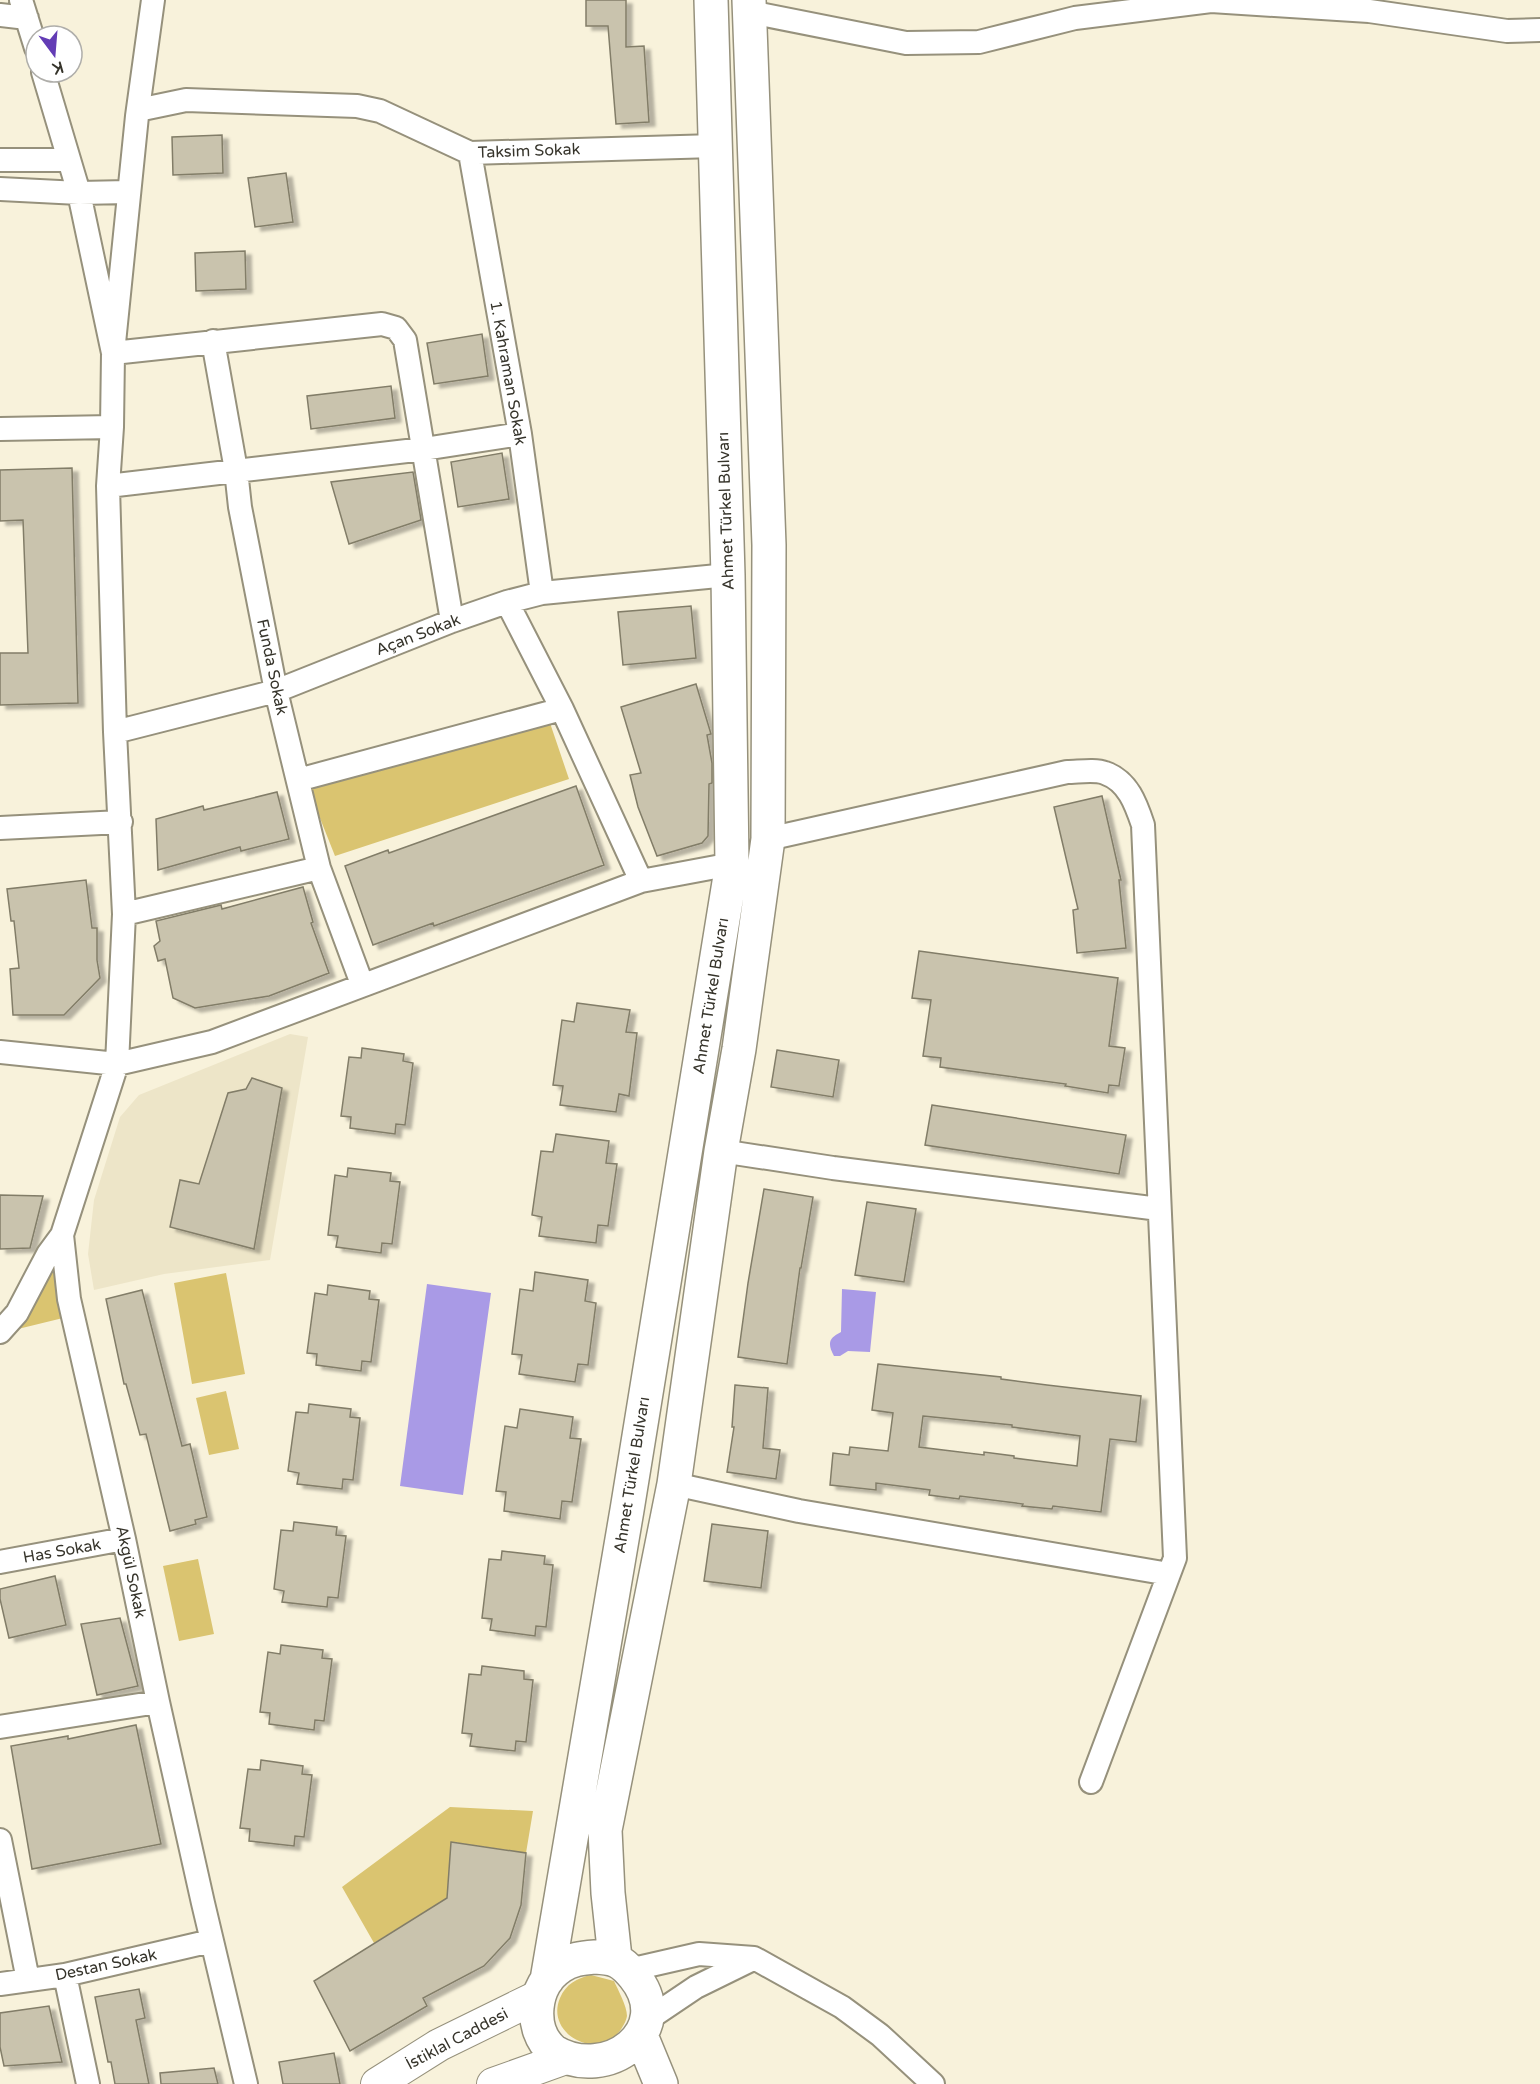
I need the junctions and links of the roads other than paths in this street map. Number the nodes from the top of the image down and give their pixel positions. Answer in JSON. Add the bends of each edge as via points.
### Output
{"nodes":[{"id":1,"x":153,"y":0,"type":"edge"},
{"id":2,"x":711,"y":0,"type":"edge"},
{"id":3,"x":749,"y":6,"type":"edge"},
{"id":4,"x":24,"y":9,"type":"edge"},
{"id":5,"x":0,"y":15,"type":"edge"},
{"id":6,"x":29,"y":24,"type":"edge"},
{"id":7,"x":1540,"y":30,"type":"edge"},
{"id":8,"x":47,"y":84,"type":"edge"},
{"id":9,"x":138,"y":110,"type":"junction"},
{"id":10,"x":715,"y":146,"type":"junction"},
{"id":11,"x":470,"y":153,"type":"junction"},
{"id":12,"x":0,"y":160,"type":"edge"},
{"id":13,"x":69,"y":160,"type":"junction"},
{"id":14,"x":0,"y":189,"type":"edge"},
{"id":15,"x":128,"y":192,"type":"junction"},
{"id":16,"x":79,"y":193,"type":"junction"},
{"id":17,"x":213,"y":341,"type":"junction"},
{"id":18,"x":113,"y":353,"type":"junction"},
{"id":19,"x":112,"y":427,"type":"junction"},
{"id":20,"x":0,"y":429,"type":"edge"},
{"id":21,"x":520,"y":434,"type":"junction"},
{"id":22,"x":424,"y":449,"type":"junction"},
{"id":23,"x":236,"y":470,"type":"junction"},
{"id":24,"x":108,"y":486,"type":"junction"},
{"id":25,"x":728,"y":575,"type":"junction"},
{"id":26,"x":542,"y":593,"type":"junction"},
{"id":27,"x":507,"y":602,"type":"junction"},
{"id":28,"x":452,"y":621,"type":"junction"},
{"id":29,"x":276,"y":691,"type":"junction"},
{"id":30,"x":562,"y":709,"type":"junction"},
{"id":31,"x":115,"y":732,"type":"junction"},
{"id":32,"x":298,"y":780,"type":"junction"},
{"id":33,"x":121,"y":822,"type":"junction"},
{"id":34,"x":0,"y":828,"type":"edge"},
{"id":35,"x":768,"y":839,"type":"junction"},
{"id":36,"x":732,"y":864,"type":"junction"},
{"id":37,"x":319,"y":868,"type":"junction"},
{"id":38,"x":641,"y":881,"type":"junction"},
{"id":39,"x":124,"y":914,"type":"junction"},
{"id":40,"x":362,"y":984,"type":"junction"},
{"id":41,"x":0,"y":1052,"type":"edge"},
{"id":42,"x":117,"y":1064,"type":"junction"},
{"id":43,"x":722,"y":1151,"type":"junction"},
{"id":44,"x":1159,"y":1209,"type":"junction"},
{"id":45,"x":62,"y":1235,"type":"junction"},
{"id":46,"x":0,"y":1332,"type":"edge"},
{"id":47,"x":674,"y":1484,"type":"junction"},
{"id":48,"x":124,"y":1539,"type":"junction"},
{"id":49,"x":0,"y":1562,"type":"edge"},
{"id":50,"x":1169,"y":1574,"type":"junction"},
{"id":51,"x":158,"y":1702,"type":"junction"},
{"id":52,"x":0,"y":1727,"type":"edge"},
{"id":53,"x":1091,"y":1782,"type":"dead end"},
{"id":54,"x":0,"y":1840,"type":"edge"},
{"id":55,"x":212,"y":1941,"type":"junction"},
{"id":56,"x":754,"y":1958,"type":"junction"},
{"id":57,"x":622,"y":1964,"type":"junction"},
{"id":58,"x":65,"y":1975,"type":"junction"},
{"id":59,"x":28,"y":1980,"type":"junction"},
{"id":60,"x":0,"y":1984,"type":"edge"},
{"id":61,"x":543,"y":1988,"type":"junction"},
{"id":62,"x":644,"y":2029,"type":"junction"},
{"id":63,"x":578,"y":2070,"type":"edge"},
{"id":64,"x":88,"y":2084,"type":"edge"},
{"id":65,"x":246,"y":2084,"type":"edge"},
{"id":66,"x":377,"y":2084,"type":"edge"},
{"id":67,"x":492,"y":2084,"type":"edge"},
{"id":68,"x":661,"y":2084,"type":"edge"},
{"id":69,"x":933,"y":2084,"type":"edge"}],
"edges":[{"from":1,"to":9,"type":"street"},
{"from":2,"to":10,"type":"main road","name":"Ahmet Türkel Bulvarı"},
{"from":3,"to":7,"type":"street","via":[[906,43],[979,42],[1075,18],[1210,1],[1369,11],[1507,31]]},
{"from":3,"to":35,"type":"main road","name":"Ahmet Türkel Bulvarı","via":[[769,545]]},
{"from":4,"to":5,"type":"street"},
{"from":4,"to":6,"type":"street"},
{"from":8,"to":13,"type":"street"},
{"from":9,"to":11,"type":"street","name":"Taksim Sokak","via":[[186,99],[357,106],[380,111]]},
{"from":9,"to":15,"type":"street"},
{"from":10,"to":11,"type":"street","name":"Taksim Sokak"},
{"from":10,"to":25,"type":"main road","name":"Ahmet Türkel Bulvarı"},
{"from":11,"to":21,"type":"street","name":"1. Kahraman Sokak"},
{"from":12,"to":13,"type":"street"},
{"from":13,"to":16,"type":"street"},
{"from":14,"to":16,"type":"street"},
{"from":15,"to":16,"type":"street"},
{"from":15,"to":18,"type":"street"},
{"from":16,"to":18,"type":"street"},
{"from":17,"to":18,"type":"street"},
{"from":17,"to":22,"type":"street","via":[[382,324],[396,328],[405,340]]},
{"from":17,"to":23,"type":"street","name":"Funda Sokak"},
{"from":18,"to":19,"type":"street","name":"Akgül Sokak"},
{"from":19,"to":20,"type":"street"},
{"from":19,"to":24,"type":"street","name":"Akgül Sokak"},
{"from":21,"to":22,"type":"street"},
{"from":21,"to":26,"type":"street","name":"1. Kahraman Sokak"},
{"from":22,"to":23,"type":"street"},
{"from":22,"to":28,"type":"street"},
{"from":23,"to":24,"type":"street"},
{"from":23,"to":29,"type":"street","name":"Funda Sokak"},
{"from":24,"to":31,"type":"street","name":"Akgül Sokak"},
{"from":25,"to":26,"type":"street","name":"Açan Sokak"},
{"from":25,"to":36,"type":"main road","name":"Ahmet Türkel Bulvarı"},
{"from":26,"to":27,"type":"street","name":"Açan Sokak"},
{"from":27,"to":28,"type":"street","name":"Açan Sokak"},
{"from":27,"to":30,"type":"street"},
{"from":28,"to":29,"type":"street","name":"Açan Sokak"},
{"from":29,"to":31,"type":"street","name":"Açan Sokak"},
{"from":29,"to":32,"type":"street","name":"Funda Sokak"},
{"from":30,"to":32,"type":"street"},
{"from":30,"to":38,"type":"street"},
{"from":31,"to":33,"type":"street","name":"Akgül Sokak"},
{"from":32,"to":37,"type":"street","name":"Funda Sokak"},
{"from":33,"to":34,"type":"street"},
{"from":33,"to":39,"type":"street","name":"Akgül Sokak"},
{"from":35,"to":43,"type":"main road","name":"Ahmet Türkel Bulvarı"},
{"from":35,"to":44,"type":"street","via":[[1067,772],[1104,772],[1119,781],[1134,798],[1143,825]]},
{"from":36,"to":38,"type":"street"},
{"from":36,"to":61,"type":"main road","name":"Ahmet Türkel Bulvarı","via":[[627,1510]]},
{"from":37,"to":39,"type":"street"},
{"from":37,"to":40,"type":"street","name":"Funda Sokak"},
{"from":38,"to":40,"type":"street"},
{"from":39,"to":42,"type":"street","name":"Akgül Sokak"},
{"from":40,"to":42,"type":"street","via":[[212,1042]]},
{"from":41,"to":42,"type":"street"},
{"from":42,"to":45,"type":"street","name":"Akgül Sokak"},
{"from":43,"to":44,"type":"street"},
{"from":43,"to":47,"type":"main road","name":"Ahmet Türkel Bulvarı"},
{"from":44,"to":50,"type":"street","via":[[1175,1558]]},
{"from":45,"to":46,"type":"street","via":[[17,1313]]},
{"from":45,"to":48,"type":"street","name":"Akgül Sokak","via":[[69,1299]]},
{"from":47,"to":50,"type":"street","via":[[799,1510]]},
{"from":47,"to":57,"type":"main road","name":"Ahmet Türkel Bulvarı","via":[[605,1830],[608,1893]]},
{"from":48,"to":49,"type":"street","name":"Has Sokak"},
{"from":48,"to":51,"type":"street","name":"Akgül Sokak"},
{"from":50,"to":53,"type":"street"},
{"from":51,"to":52,"type":"street"},
{"from":51,"to":55,"type":"street","name":"Akgül Sokak"},
{"from":54,"to":59,"type":"street"},
{"from":55,"to":58,"type":"street","name":"Destan Sokak"},
{"from":55,"to":65,"type":"street","name":"Akgül Sokak"},
{"from":56,"to":57,"type":"street","via":[[699,1954]]},
{"from":56,"to":62,"type":"street","via":[[696,1987]]},
{"from":56,"to":69,"type":"street","via":[[842,2007],[880,2035]]},
{"from":57,"to":61,"type":"main road","via":[[595,1957],[576,1959],[560,1967]]},
{"from":57,"to":62,"type":"main road","via":[[640,1984],[647,2001]]},
{"from":58,"to":59,"type":"street","name":"Destan Sokak"},
{"from":58,"to":64,"type":"street"},
{"from":59,"to":60,"type":"street","name":"Destan Sokak"},
{"from":61,"to":63,"type":"main road","via":[[536,2014],[540,2032],[549,2047]]},
{"from":61,"to":66,"type":"main road","name":"İstiklal Caddesi"},
{"from":62,"to":63,"type":"main road","via":[[630,2052],[615,2062]]},
{"from":62,"to":68,"type":"main road"},
{"from":63,"to":67,"type":"main road"}]}
